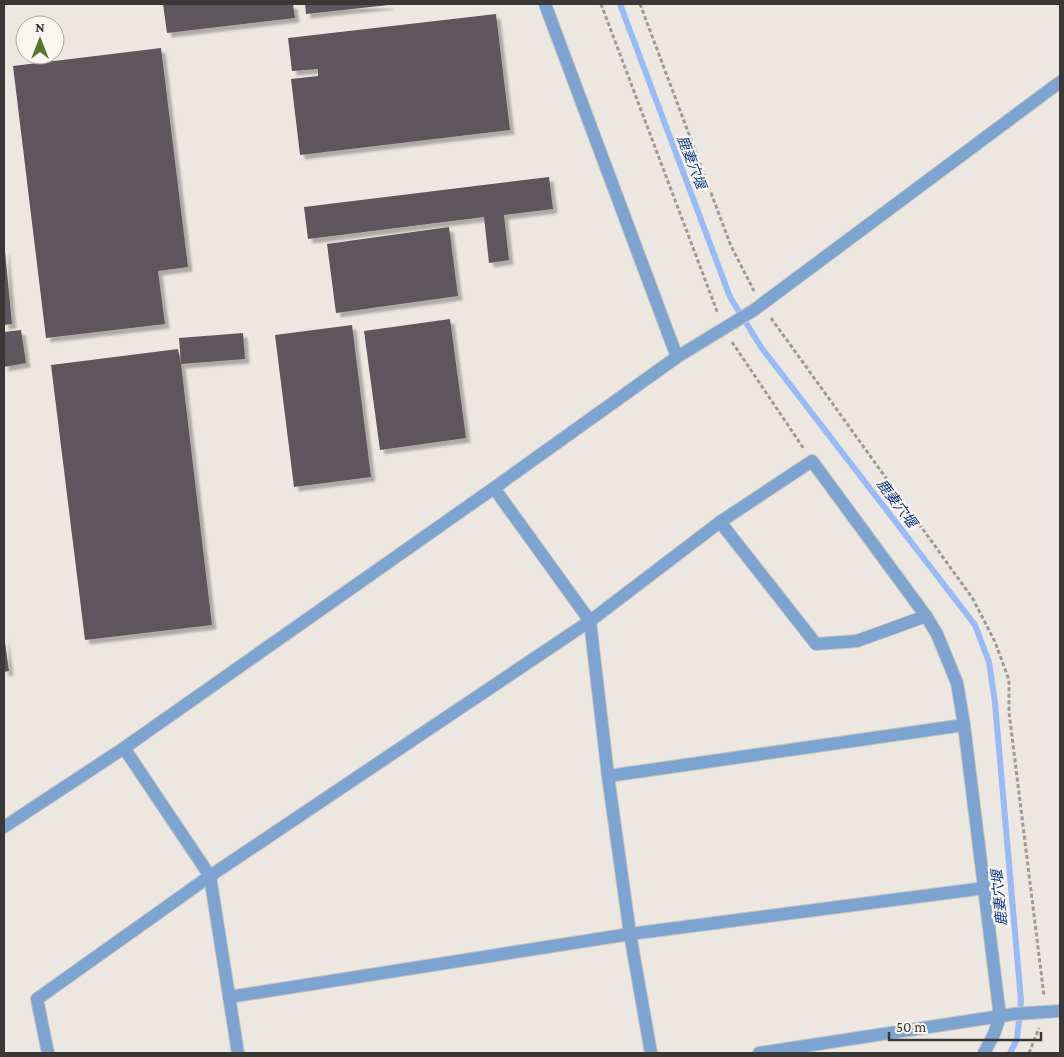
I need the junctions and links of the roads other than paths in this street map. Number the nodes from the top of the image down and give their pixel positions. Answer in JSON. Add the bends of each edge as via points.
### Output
{"nodes":[{"id":1,"x":545,"y":4,"type":"edge"},
{"id":2,"x":1060,"y":82,"type":"edge"},
{"id":3,"x":677,"y":357,"type":"junction"},
{"id":4,"x":494,"y":488,"type":"junction"},
{"id":5,"x":720,"y":522,"type":"junction"},
{"id":6,"x":926,"y":616,"type":"junction"},
{"id":7,"x":590,"y":620,"type":"junction"},
{"id":8,"x":964,"y":725,"type":"junction"},
{"id":9,"x":124,"y":748,"type":"junction"},
{"id":10,"x":608,"y":776,"type":"junction"},
{"id":11,"x":4,"y":827,"type":"edge"},
{"id":12,"x":210,"y":876,"type":"junction"},
{"id":13,"x":985,"y":888,"type":"junction"},
{"id":14,"x":630,"y":934,"type":"junction"},
{"id":15,"x":228,"y":997,"type":"junction"},
{"id":16,"x":1060,"y":1011,"type":"edge"},
{"id":17,"x":1000,"y":1017,"type":"junction"},
{"id":18,"x":48,"y":1053,"type":"edge"},
{"id":19,"x":238,"y":1053,"type":"edge"},
{"id":20,"x":651,"y":1053,"type":"edge"},
{"id":21,"x":759,"y":1053,"type":"edge"},
{"id":22,"x":984,"y":1053,"type":"edge"}],
"edges":[{"from":1,"to":3,"type":"street"},
{"from":2,"to":3,"type":"street","via":[[758,307]]},
{"from":3,"to":4,"type":"street"},
{"from":4,"to":7,"type":"street"},
{"from":4,"to":9,"type":"street"},
{"from":5,"to":6,"type":"street","via":[[816,644],[857,641]]},
{"from":5,"to":6,"type":"street","via":[[812,461]]},
{"from":5,"to":7,"type":"street"},
{"from":6,"to":8,"type":"street","via":[[957,683]]},
{"from":7,"to":10,"type":"street"},
{"from":7,"to":12,"type":"street"},
{"from":8,"to":10,"type":"street"},
{"from":8,"to":13,"type":"street"},
{"from":9,"to":11,"type":"street"},
{"from":9,"to":12,"type":"street"},
{"from":10,"to":14,"type":"street"},
{"from":12,"to":15,"type":"street"},
{"from":12,"to":18,"type":"street","via":[[37,999]]},
{"from":13,"to":14,"type":"street"},
{"from":13,"to":17,"type":"street"},
{"from":14,"to":15,"type":"street"},
{"from":14,"to":20,"type":"street"},
{"from":15,"to":19,"type":"street"},
{"from":16,"to":17,"type":"street"},
{"from":17,"to":21,"type":"street"},
{"from":17,"to":22,"type":"street"}]}
